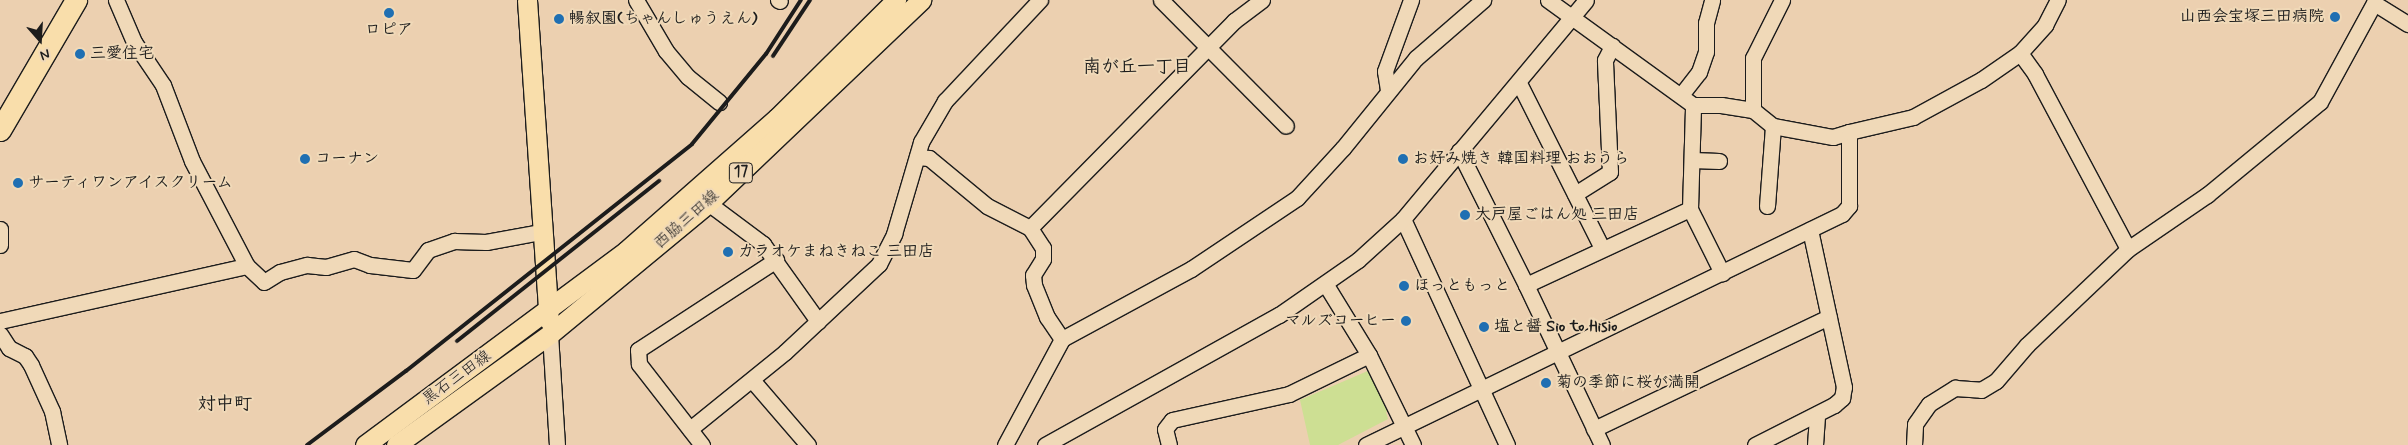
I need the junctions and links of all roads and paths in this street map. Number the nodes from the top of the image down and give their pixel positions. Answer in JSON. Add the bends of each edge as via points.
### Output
{"nodes":[{"id":1,"x":76,"y":0,"type":"edge"},
{"id":2,"x":116,"y":0,"type":"edge"},
{"id":3,"x":527,"y":0,"type":"edge"},
{"id":4,"x":636,"y":0,"type":"edge"},
{"id":5,"x":896,"y":0,"type":"edge"},
{"id":6,"x":921,"y":0,"type":"edge"},
{"id":7,"x":1040,"y":0,"type":"edge"},
{"id":8,"x":1161,"y":0,"type":"edge"},
{"id":9,"x":1262,"y":0,"type":"edge"},
{"id":10,"x":1411,"y":0,"type":"edge"},
{"id":11,"x":1483,"y":0,"type":"edge"},
{"id":12,"x":1548,"y":0,"type":"edge"},
{"id":13,"x":1586,"y":0,"type":"edge"},
{"id":14,"x":1712,"y":0,"type":"edge"},
{"id":15,"x":1782,"y":0,"type":"edge"},
{"id":16,"x":2058,"y":0,"type":"edge"},
{"id":17,"x":1571,"y":19,"type":"junction"},
{"id":18,"x":2408,"y":24,"type":"edge"},
{"id":19,"x":1612,"y":46,"type":"junction"},
{"id":20,"x":1209,"y":47,"type":"junction"},
{"id":21,"x":2020,"y":53,"type":"junction"},
{"id":22,"x":1519,"y":83,"type":"junction"},
{"id":23,"x":1388,"y":90,"type":"junction"},
{"id":24,"x":1681,"y":95,"type":"junction"},
{"id":25,"x":720,"y":102,"type":"dead end"},
{"id":26,"x":1693,"y":105,"type":"junction"},
{"id":27,"x":1753,"y":110,"type":"junction"},
{"id":28,"x":1286,"y":126,"type":"dead end"},
{"id":29,"x":1773,"y":126,"type":"junction"},
{"id":30,"x":0,"y":130,"type":"edge"},
{"id":31,"x":1849,"y":132,"type":"junction"},
{"id":32,"x":1459,"y":151,"type":"junction"},
{"id":33,"x":917,"y":157,"type":"junction"},
{"id":34,"x":1692,"y":160,"type":"junction"},
{"id":35,"x":1719,"y":161,"type":"dead end"},
{"id":36,"x":1575,"y":194,"type":"junction"},
{"id":37,"x":701,"y":198,"type":"junction"},
{"id":38,"x":1767,"y":206,"type":"dead end"},
{"id":39,"x":1690,"y":209,"type":"junction"},
{"id":40,"x":1403,"y":219,"type":"junction"},
{"id":41,"x":1030,"y":228,"type":"junction"},
{"id":42,"x":0,"y":229,"type":"edge"},
{"id":43,"x":1810,"y":230,"type":"junction"},
{"id":44,"x":541,"y":232,"type":"junction"},
{"id":45,"x":0,"y":245,"type":"edge"},
{"id":46,"x":1602,"y":248,"type":"junction"},
{"id":47,"x":2128,"y":249,"type":"junction"},
{"id":48,"x":776,"y":260,"type":"junction"},
{"id":49,"x":246,"y":266,"type":"junction"},
{"id":50,"x":1722,"y":273,"type":"junction"},
{"id":51,"x":1326,"y":285,"type":"junction"},
{"id":52,"x":1526,"y":285,"type":"junction"},
{"id":53,"x":548,"y":312,"type":"junction"},
{"id":54,"x":1830,"y":317,"type":"junction"},
{"id":55,"x":0,"y":321,"type":"edge"},
{"id":56,"x":818,"y":321,"type":"junction"},
{"id":57,"x":0,"y":334,"type":"edge"},
{"id":58,"x":550,"y":334,"type":"junction"},
{"id":59,"x":1062,"y":339,"type":"junction"},
{"id":60,"x":1557,"y":352,"type":"junction"},
{"id":61,"x":1369,"y":355,"type":"junction"},
{"id":62,"x":752,"y":380,"type":"junction"},
{"id":63,"x":1480,"y":389,"type":"junction"},
{"id":64,"x":1818,"y":414,"type":"junction"},
{"id":65,"x":1404,"y":426,"type":"junction"},
{"id":66,"x":1594,"y":428,"type":"junction"},
{"id":67,"x":690,"y":429,"type":"junction"},
{"id":68,"x":1051,"y":444,"type":"edge"},
{"id":69,"x":59,"y":445,"type":"edge"},
{"id":70,"x":365,"y":445,"type":"edge"},
{"id":71,"x":396,"y":445,"type":"edge"},
{"id":72,"x":557,"y":445,"type":"edge"},
{"id":73,"x":702,"y":445,"type":"edge"},
{"id":74,"x":808,"y":445,"type":"edge"},
{"id":75,"x":1004,"y":445,"type":"edge"},
{"id":76,"x":1169,"y":445,"type":"edge"},
{"id":77,"x":1366,"y":445,"type":"edge"},
{"id":78,"x":1413,"y":445,"type":"edge"},
{"id":79,"x":1507,"y":445,"type":"edge"},
{"id":80,"x":1602,"y":445,"type":"edge"},
{"id":81,"x":1754,"y":445,"type":"edge"},
{"id":82,"x":1815,"y":445,"type":"edge"},
{"id":83,"x":1914,"y":445,"type":"edge"}],
"edges":[{"from":1,"to":30,"type":"highway"},
{"from":2,"to":49,"type":"street","via":[[134,42],[163,86],[192,161]]},
{"from":3,"to":44,"type":"main road"},
{"from":4,"to":25,"type":"street","via":[[666,51],[688,78]]},
{"from":5,"to":37,"type":"main road","name":"西脇三田線","number":"17"},
{"from":6,"to":37,"type":"main road","name":"西脇三田線","number":"17"},
{"from":7,"to":33,"type":"street","via":[[945,101],[921,142]]},
{"from":8,"to":20,"type":"street"},
{"from":9,"to":20,"type":"street","via":[[1234,21]]},
{"from":10,"to":23,"type":"street","via":[[1385,71]]},
{"from":11,"to":23,"type":"street","via":[[1416,58]]},
{"from":12,"to":17,"type":"street"},
{"from":13,"to":17,"type":"street"},
{"from":14,"to":24,"type":"street","via":[[1706,22],[1706,52],[1699,72]]},
{"from":15,"to":27,"type":"street","via":[[1752,58]]},
{"from":16,"to":21,"type":"street","via":[[2045,25]]},
{"from":17,"to":19,"type":"street"},
{"from":17,"to":22,"type":"street"},
{"from":18,"to":47,"type":"street","via":[[2374,4],[2320,102],[2207,194]]},
{"from":19,"to":24,"type":"street"},
{"from":19,"to":36,"type":"street","via":[[1606,60],[1610,172]]},
{"from":20,"to":28,"type":"street"},
{"from":20,"to":41,"type":"street"},
{"from":21,"to":31,"type":"street","via":[[1980,80],[1912,118]]},
{"from":21,"to":47,"type":"street"},
{"from":22,"to":32,"type":"street"},
{"from":22,"to":36,"type":"street"},
{"from":23,"to":59,"type":"street","via":[[1343,148],[1297,198],[1191,269]]},
{"from":24,"to":26,"type":"street"},
{"from":26,"to":27,"type":"street"},
{"from":26,"to":34,"type":"street"},
{"from":27,"to":29,"type":"street"},
{"from":29,"to":31,"type":"street","via":[[1833,137]]},
{"from":29,"to":38,"type":"street"},
{"from":31,"to":43,"type":"street","via":[[1849,206],[1842,214]]},
{"from":32,"to":40,"type":"street"},
{"from":32,"to":52,"type":"street"},
{"from":33,"to":41,"type":"street","via":[[929,158],[987,206]]},
{"from":33,"to":56,"type":"street","via":[[894,234],[879,264]]},
{"from":34,"to":35,"type":"street"},
{"from":34,"to":39,"type":"street"},
{"from":36,"to":46,"type":"street"},
{"from":37,"to":48,"type":"street","via":[[762,244]]},
{"from":37,"to":53,"type":"main road","name":"西脇三田線","number":"17"},
{"from":37,"to":58,"type":"main road","name":"西脇三田線","number":"17"},
{"from":39,"to":46,"type":"street"},
{"from":39,"to":50,"type":"street"},
{"from":40,"to":51,"type":"street"},
{"from":40,"to":63,"type":"street"},
{"from":41,"to":59,"type":"street","via":[[1043,248],[1043,259],[1033,275],[1034,285],[1047,317]]},
{"from":42,"to":45,"type":"street"},
{"from":43,"to":50,"type":"street"},
{"from":43,"to":54,"type":"street"},
{"from":44,"to":49,"type":"street","via":[[486,242],[454,241],[428,250],[413,270],[370,265],[354,259],[326,267],[307,265],[280,272],[264,282]]},
{"from":44,"to":53,"type":"main road"},
{"from":46,"to":52,"type":"street"},
{"from":47,"to":83,"type":"street","via":[[2034,338],[1996,381],[1981,390],[1955,388],[1929,404],[1915,424]]},
{"from":48,"to":56,"type":"street","via":[[798,297]]},
{"from":48,"to":67,"type":"street","via":[[638,350],[639,364]]},
{"from":49,"to":55,"type":"street"},
{"from":50,"to":60,"type":"street"},
{"from":51,"to":61,"type":"street"},
{"from":51,"to":68,"type":"street"},
{"from":52,"to":60,"type":"street"},
{"from":53,"to":58,"type":"main road"},
{"from":53,"to":70,"type":"main road","name":"黒石三田線"},
{"from":54,"to":64,"type":"street","via":[[1844,387],[1842,398]]},
{"from":54,"to":66,"type":"street"},
{"from":56,"to":62,"type":"street"},
{"from":57,"to":69,"type":"street","via":[[9,348],[25,356],[31,365],[52,411]]},
{"from":58,"to":71,"type":"main road","name":"黒石三田線"},
{"from":58,"to":72,"type":"street"},
{"from":59,"to":75,"type":"street"},
{"from":60,"to":63,"type":"street"},
{"from":60,"to":66,"type":"street"},
{"from":61,"to":65,"type":"street"},
{"from":61,"to":76,"type":"street","via":[[1289,394],[1172,420],[1165,429]]},
{"from":62,"to":67,"type":"street"},
{"from":62,"to":74,"type":"street"},
{"from":63,"to":65,"type":"street"},
{"from":63,"to":79,"type":"street"},
{"from":64,"to":81,"type":"street"},
{"from":64,"to":82,"type":"street"},
{"from":65,"to":77,"type":"street"},
{"from":65,"to":78,"type":"street"},
{"from":66,"to":80,"type":"street"},
{"from":67,"to":73,"type":"street"}]}
